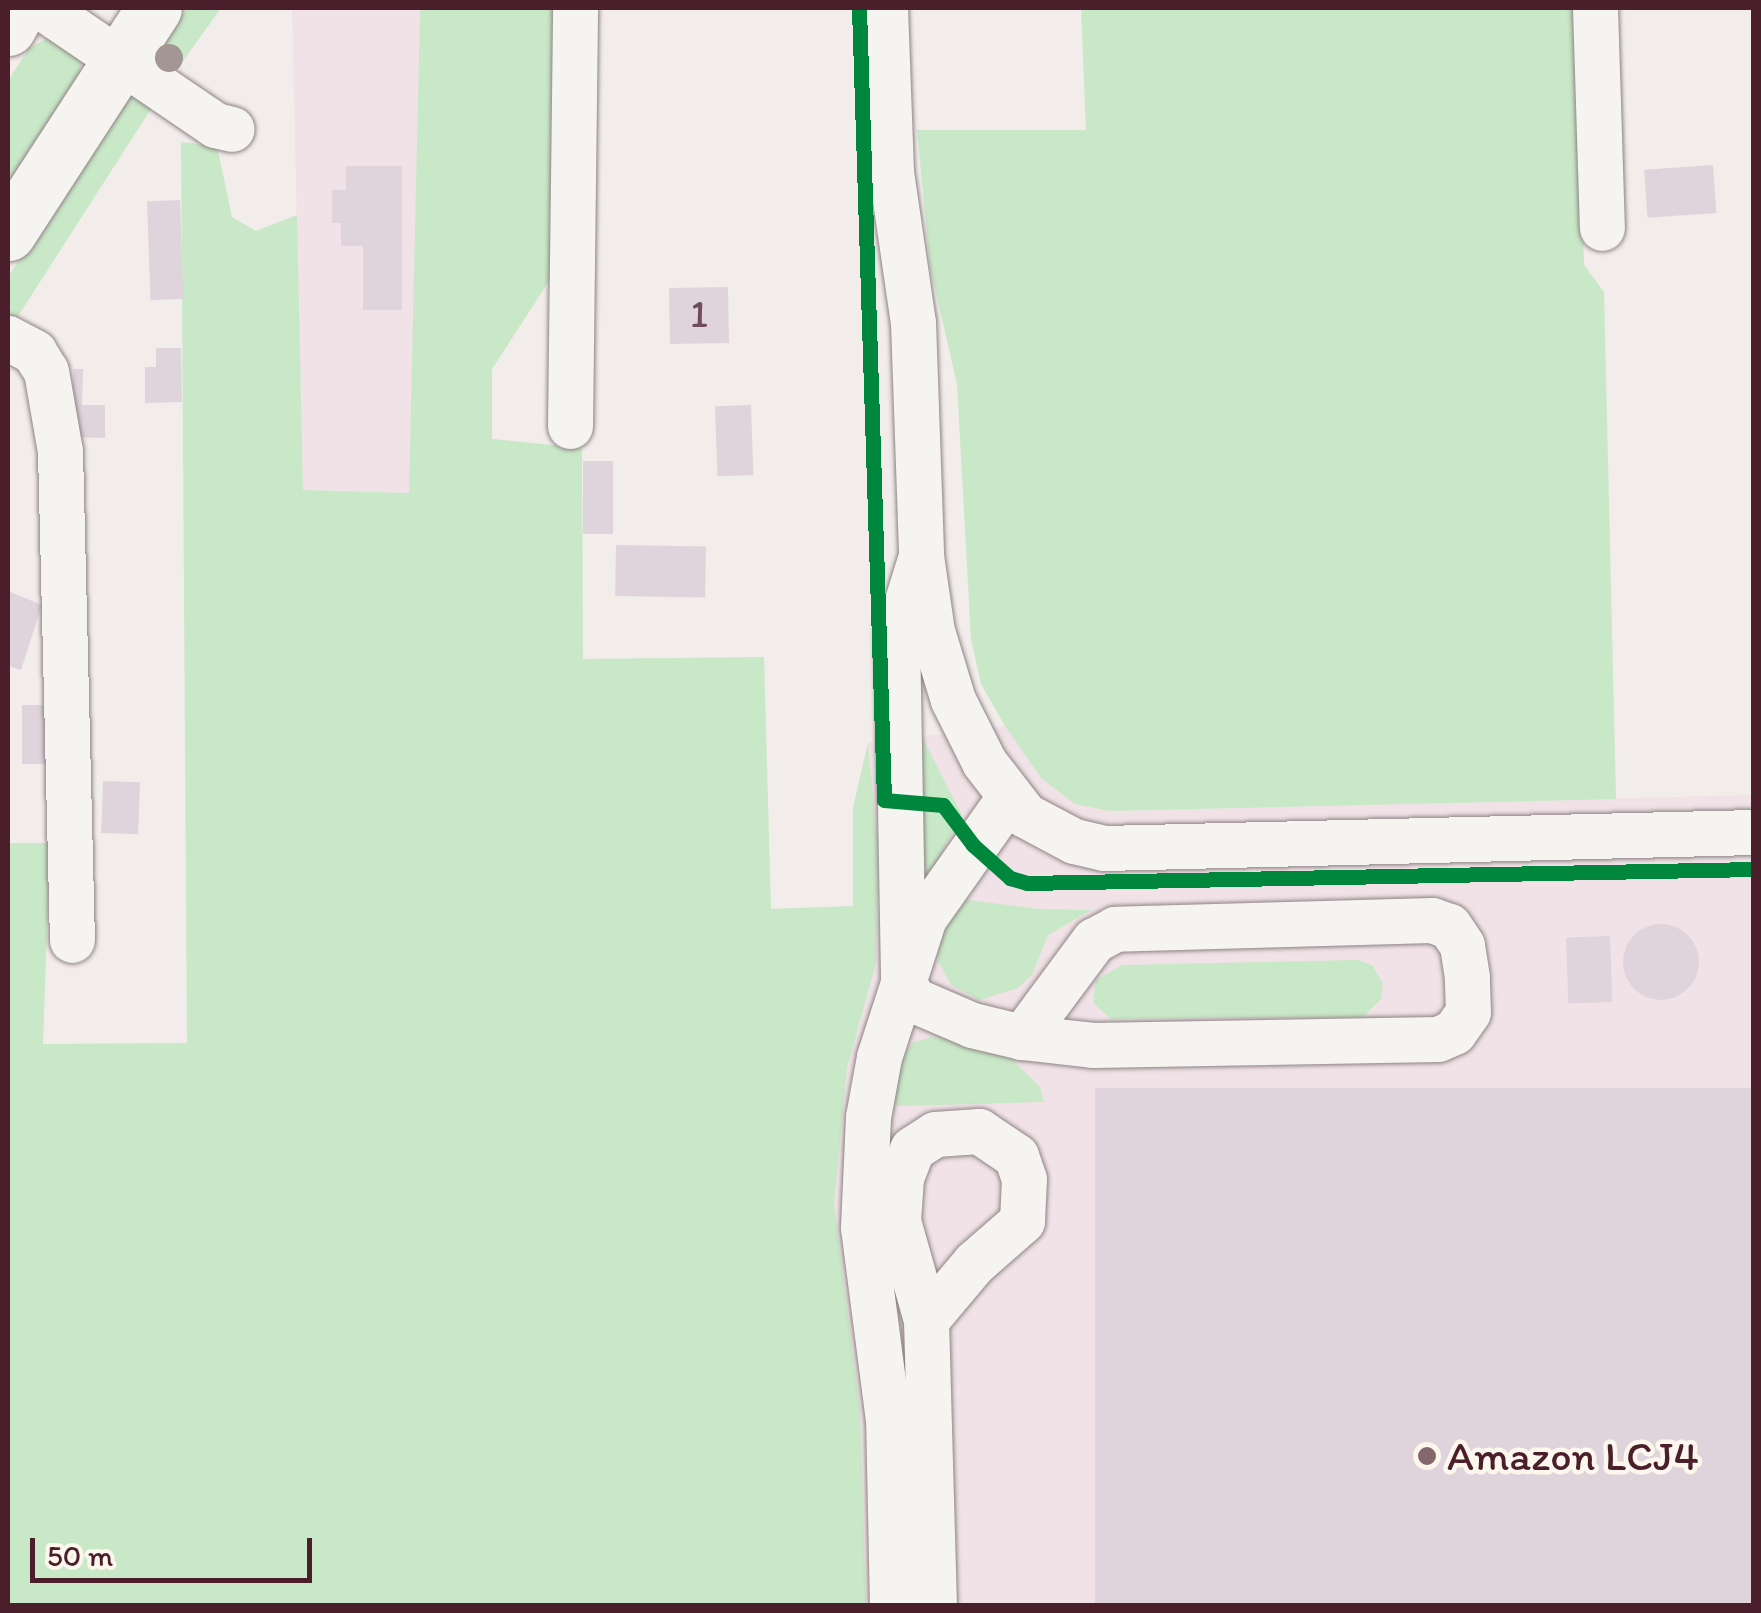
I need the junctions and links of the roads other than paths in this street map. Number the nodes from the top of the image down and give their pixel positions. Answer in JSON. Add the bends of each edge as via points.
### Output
{"nodes":[{"id":1,"x":19,"y":8,"type":"edge"},
{"id":2,"x":42,"y":8,"type":"edge"},
{"id":3,"x":154,"y":8,"type":"edge"},
{"id":4,"x":575,"y":8,"type":"edge"},
{"id":5,"x":886,"y":8,"type":"edge"},
{"id":6,"x":1595,"y":8,"type":"edge"},
{"id":7,"x":8,"y":28,"type":"edge"},
{"id":8,"x":120,"y":58,"type":"junction"},
{"id":9,"x":232,"y":129,"type":"dead end"},
{"id":10,"x":1602,"y":228,"type":"dead end"},
{"id":11,"x":8,"y":232,"type":"edge"},
{"id":12,"x":8,"y":338,"type":"edge"},
{"id":13,"x":570,"y":426,"type":"dead end"},
{"id":14,"x":921,"y":556,"type":"junction"},
{"id":15,"x":1008,"y":799,"type":"junction"},
{"id":16,"x":1754,"y":832,"type":"edge"},
{"id":17,"x":72,"y":940,"type":"dead end"},
{"id":18,"x":904,"y":982,"type":"junction"},
{"id":19,"x":1022,"y":1037,"type":"junction"},
{"id":20,"x":926,"y":1320,"type":"dead end"},
{"id":21,"x":892,"y":1606,"type":"edge"},
{"id":22,"x":934,"y":1606,"type":"edge"}],
"edges":[{"from":1,"to":7,"type":"main road"},
{"from":2,"to":8,"type":"lane"},
{"from":3,"to":8,"type":"main road"},
{"from":4,"to":13,"type":"lane"},
{"from":5,"to":14,"type":"lane","via":[[892,172],[913,322]]},
{"from":6,"to":10,"type":"lane"},
{"from":8,"to":9,"type":"lane"},
{"from":8,"to":11,"type":"main road"},
{"from":12,"to":17,"type":"lane","via":[[34,352],[46,371],[60,451]]},
{"from":14,"to":15,"type":"lane","via":[[932,631],[953,700]]},
{"from":14,"to":18,"type":"lane","via":[[897,633]]},
{"from":15,"to":16,"type":"lane","via":[[1050,830],[1104,848]]},
{"from":15,"to":18,"type":"lane","via":[[943,883]]},
{"from":18,"to":19,"type":"lane","via":[[914,1000],[936,1014]]},
{"from":18,"to":21,"type":"lane","via":[[879,1057],[862,1174],[888,1420]]},
{"from":19,"to":19,"type":"lane","via":[[1094,940],[1115,929],[1432,920],[1449,926],[1462,944],[1468,1012],[1454,1032],[1438,1038],[1108,1046]]},
{"from":20,"to":22,"type":"lane"}]}
